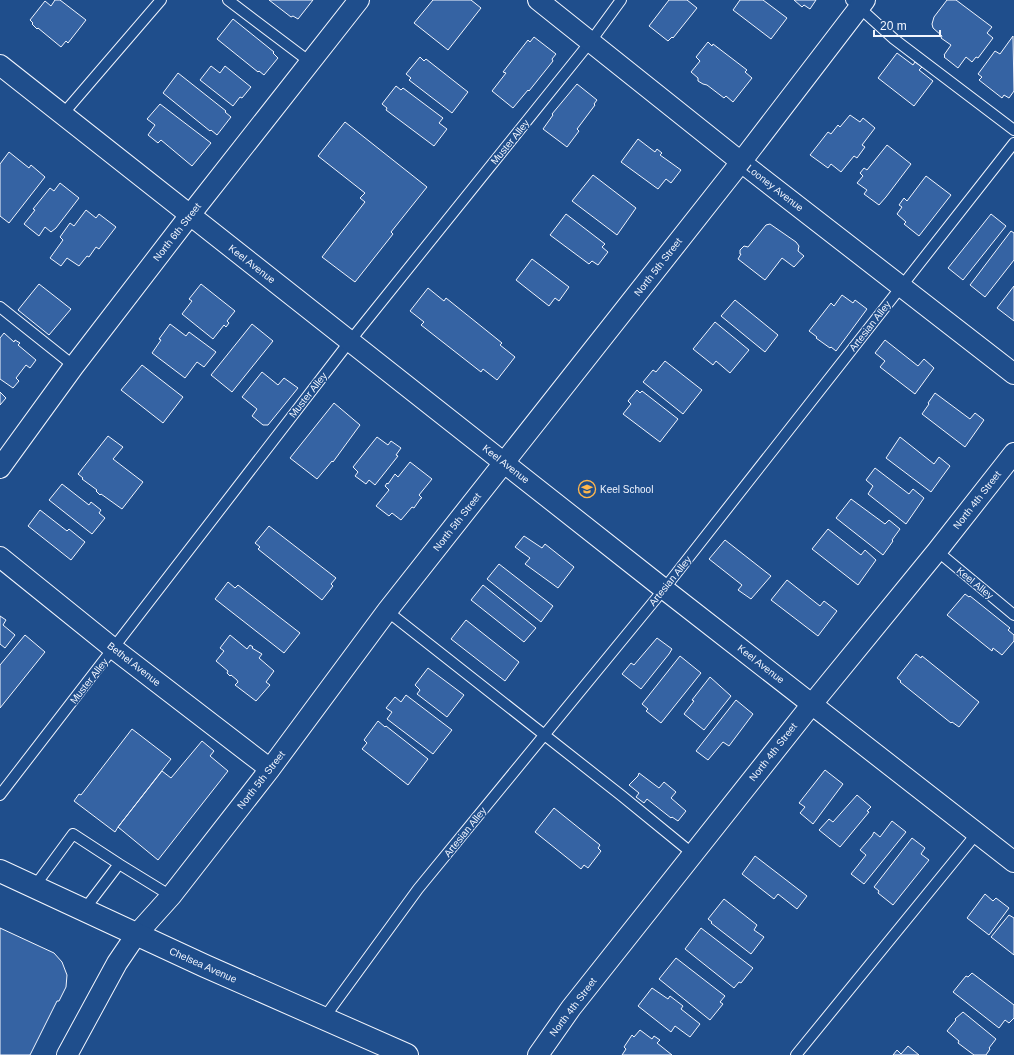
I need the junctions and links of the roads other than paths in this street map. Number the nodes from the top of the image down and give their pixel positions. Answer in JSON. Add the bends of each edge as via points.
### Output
{"nodes":[{"id":1,"x":161,"y":0,"type":"edge"},
{"id":2,"x":228,"y":0,"type":"edge"},
{"id":3,"x":359,"y":0,"type":"edge"},
{"id":4,"x":538,"y":0,"type":"edge"},
{"id":5,"x":621,"y":0,"type":"edge"},
{"id":6,"x":858,"y":2,"type":"edge"},
{"id":7,"x":590,"y":41,"type":"junction"},
{"id":8,"x":310,"y":62,"type":"junction"},
{"id":9,"x":0,"y":65,"type":"edge"},
{"id":10,"x":63,"y":114,"type":"junction"},
{"id":11,"x":1014,"y":130,"type":"edge"},
{"id":12,"x":1014,"y":143,"type":"edge"},
{"id":13,"x":741,"y":162,"type":"junction"},
{"id":14,"x":190,"y":215,"type":"junction"},
{"id":15,"x":902,"y":286,"type":"junction"},
{"id":16,"x":0,"y":307,"type":"edge"},
{"id":17,"x":350,"y":341,"type":"junction"},
{"id":18,"x":74,"y":366,"type":"junction"},
{"id":19,"x":1014,"y":374,"type":"edge"},
{"id":20,"x":1014,"y":453,"type":"edge"},
{"id":21,"x":504,"y":462,"type":"junction"},
{"id":22,"x":0,"y":468,"type":"edge"},
{"id":23,"x":937,"y":551,"type":"junction"},
{"id":24,"x":0,"y":557,"type":"edge"},
{"id":25,"x":664,"y":589,"type":"junction"},
{"id":26,"x":387,"y":612,"type":"junction"},
{"id":27,"x":1014,"y":615,"type":"edge"},
{"id":28,"x":114,"y":648,"type":"junction"},
{"id":29,"x":812,"y":704,"type":"junction"},
{"id":30,"x":545,"y":735,"type":"junction"},
{"id":31,"x":270,"y":770,"type":"junction"},
{"id":32,"x":0,"y":795,"type":"edge"},
{"id":33,"x":977,"y":833,"type":"junction"},
{"id":34,"x":693,"y":854,"type":"junction"},
{"id":35,"x":1014,"y":862,"type":"edge"},
{"id":36,"x":119,"y":864,"type":"junction"},
{"id":37,"x":0,"y":871,"type":"edge"},
{"id":38,"x":34,"y":887,"type":"junction"},
{"id":39,"x":171,"y":896,"type":"junction"},
{"id":40,"x":84,"y":910,"type":"junction"},
{"id":41,"x":136,"y":935,"type":"junction"},
{"id":42,"x":324,"y":1018,"type":"junction"},
{"id":43,"x":67,"y":1055,"type":"edge"},
{"id":44,"x":406,"y":1055,"type":"edge"},
{"id":45,"x":538,"y":1055,"type":"edge"},
{"id":46,"x":796,"y":1055,"type":"edge"}],
"edges":[{"from":1,"to":10,"type":"lane"},
{"from":2,"to":8,"type":"lane"},
{"from":3,"to":8,"type":"street","name":"North 6th Street"},
{"from":4,"to":7,"type":"street","name":"Looney Avenue"},
{"from":5,"to":7,"type":"lane","name":"Muster Alley"},
{"from":6,"to":11,"type":"lane","via":[[894,39]]},
{"from":6,"to":13,"type":"street","name":"North 5th Street"},
{"from":7,"to":13,"type":"street","name":"Looney Avenue"},
{"from":7,"to":17,"type":"lane","name":"Muster Alley"},
{"from":8,"to":14,"type":"street","name":"North 6th Street"},
{"from":9,"to":10,"type":"street","name":"Keel Avenue"},
{"from":10,"to":14,"type":"street","name":"Keel Avenue"},
{"from":12,"to":15,"type":"lane","name":"Artesian Alley"},
{"from":13,"to":15,"type":"street","name":"Looney Avenue"},
{"from":13,"to":21,"type":"street","name":"North 5th Street"},
{"from":14,"to":17,"type":"street","name":"Keel Avenue"},
{"from":14,"to":18,"type":"street","name":"North 6th Street"},
{"from":15,"to":19,"type":"street","name":"Looney Avenue"},
{"from":15,"to":25,"type":"lane","name":"Artesian Alley"},
{"from":16,"to":18,"type":"lane"},
{"from":17,"to":21,"type":"street","name":"Keel Avenue"},
{"from":17,"to":28,"type":"lane","name":"Muster Alley"},
{"from":18,"to":22,"type":"street","name":"North 6th Street"},
{"from":20,"to":23,"type":"street","name":"North 4th Street"},
{"from":21,"to":25,"type":"street","name":"Keel Avenue"},
{"from":21,"to":26,"type":"street","name":"North 5th Street"},
{"from":23,"to":27,"type":"lane","name":"Keel Alley"},
{"from":23,"to":29,"type":"street","name":"North 4th Street"},
{"from":24,"to":28,"type":"street","name":"Bethel Avenue"},
{"from":25,"to":29,"type":"street","name":"Keel Avenue"},
{"from":25,"to":30,"type":"lane","name":"Artesian Alley"},
{"from":26,"to":30,"type":"lane"},
{"from":26,"to":31,"type":"street","name":"North 5th Street"},
{"from":28,"to":31,"type":"street","name":"Bethel Avenue"},
{"from":28,"to":32,"type":"lane","name":"Muster Alley"},
{"from":29,"to":33,"type":"street","name":"Keel Avenue"},
{"from":29,"to":34,"type":"street","name":"North 4th Street"},
{"from":30,"to":34,"type":"lane"},
{"from":30,"to":42,"type":"lane","name":"Artesian Alley","via":[[418,889]]},
{"from":31,"to":39,"type":"street","name":"North 5th Street"},
{"from":33,"to":35,"type":"street","name":"Keel Avenue"},
{"from":33,"to":46,"type":"lane"},
{"from":34,"to":45,"type":"street","name":"North 4th Street","via":[[571,1008]]},
{"from":36,"to":38,"type":"lane","via":[[72,834]]},
{"from":36,"to":39,"type":"lane"},
{"from":36,"to":40,"type":"lane"},
{"from":37,"to":38,"type":"main road","name":"Chelsea Avenue"},
{"from":38,"to":40,"type":"main road","name":"Chelsea Avenue"},
{"from":39,"to":41,"type":"street","name":"North 5th Street"},
{"from":40,"to":41,"type":"main road","name":"Chelsea Avenue"},
{"from":41,"to":42,"type":"main road","name":"Chelsea Avenue"},
{"from":41,"to":43,"type":"street","name":"North 5th Street","via":[[117,963]]},
{"from":42,"to":44,"type":"main road","name":"Chelsea Avenue"}]}
